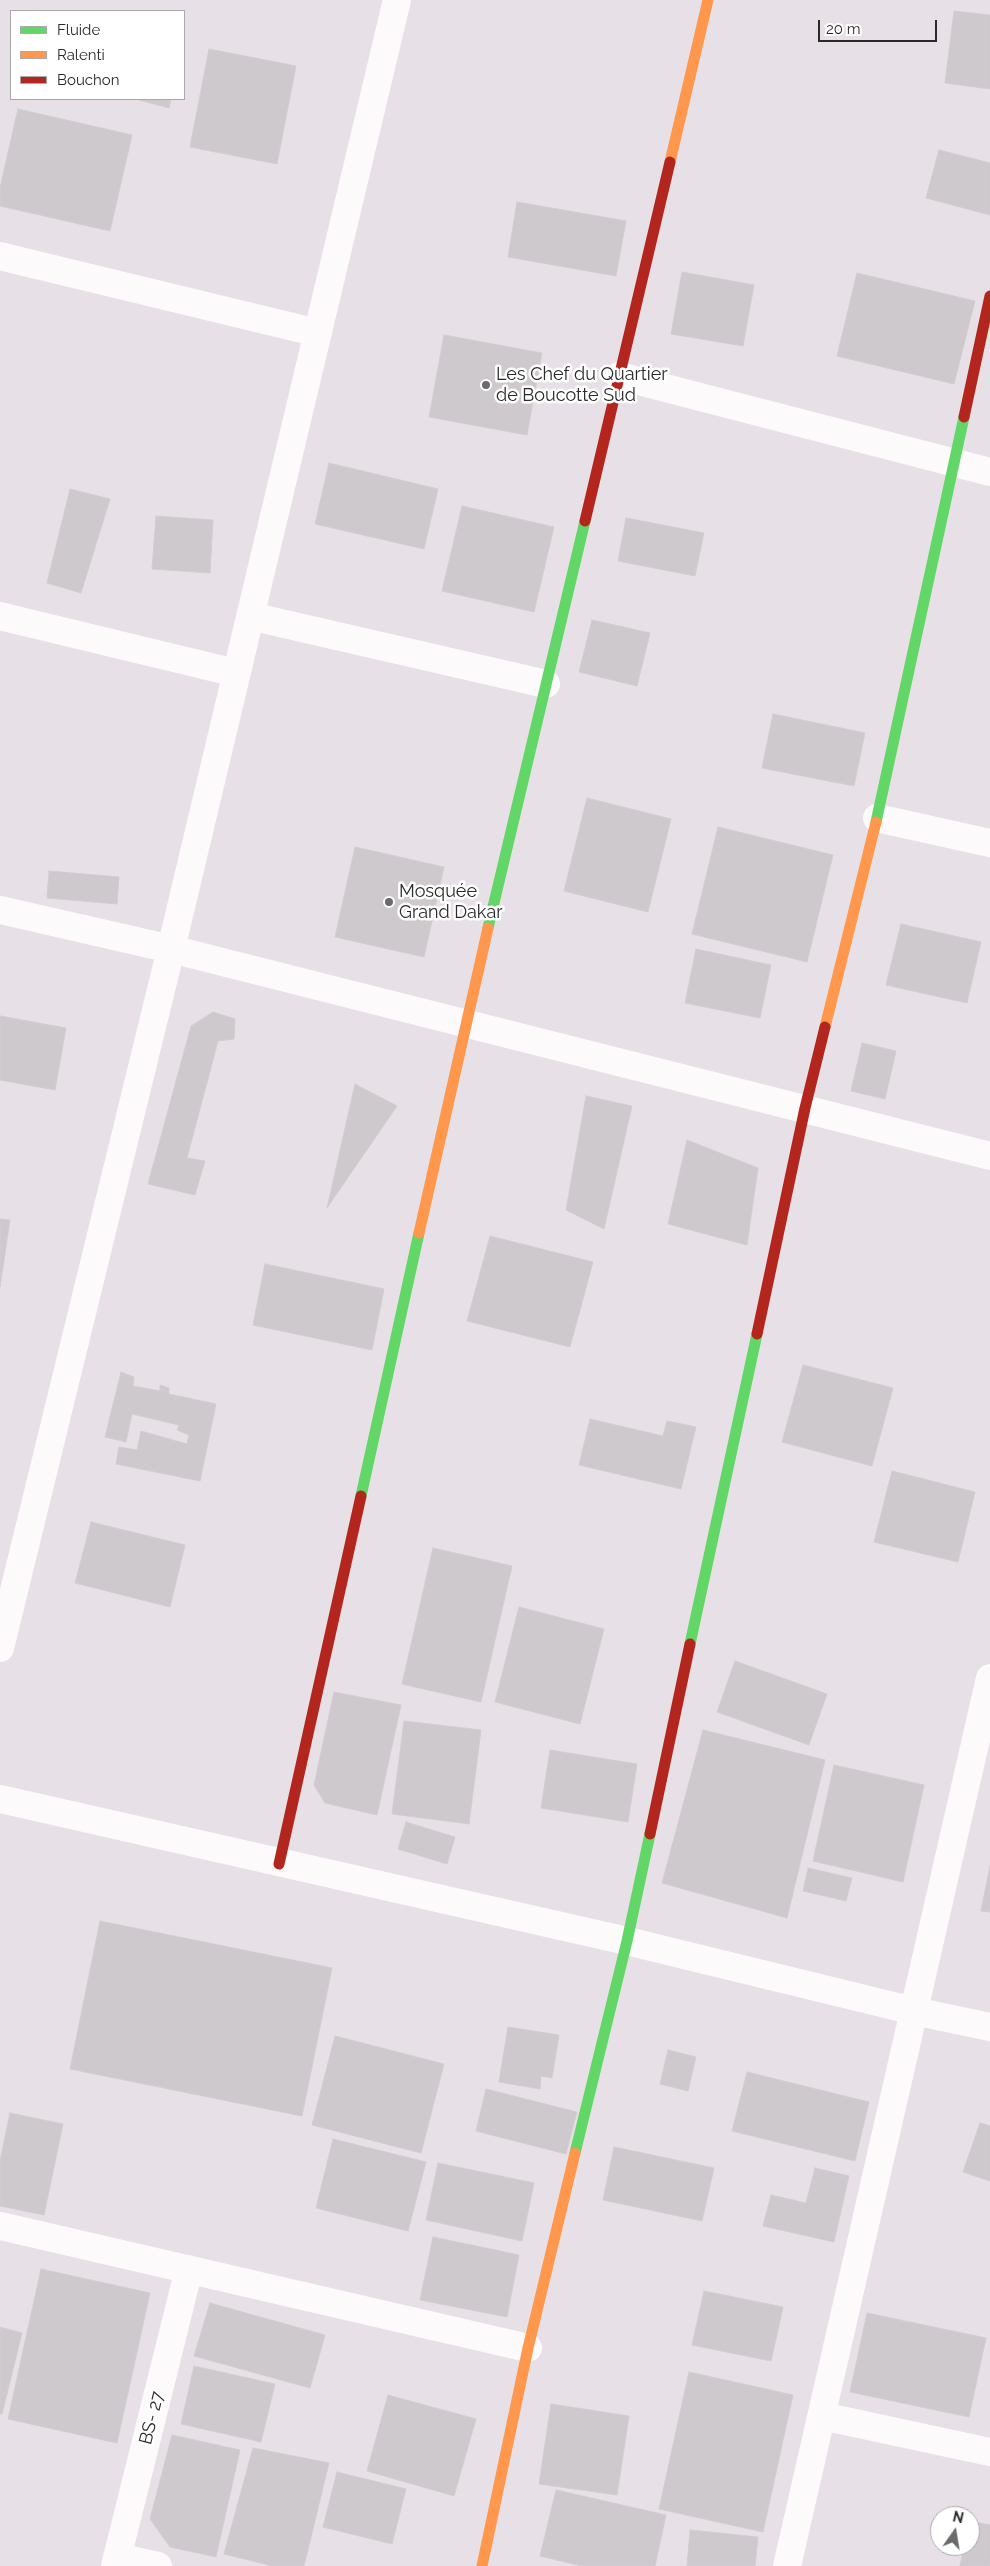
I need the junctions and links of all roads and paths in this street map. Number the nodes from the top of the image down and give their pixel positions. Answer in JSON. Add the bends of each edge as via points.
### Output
{"nodes":[{"id":1,"x":397,"y":0,"type":"edge"},
{"id":2,"x":708,"y":0,"type":"edge"},
{"id":3,"x":0,"y":256,"type":"edge"},
{"id":4,"x":990,"y":296,"type":"edge"},
{"id":5,"x":318,"y":333,"type":"junction"},
{"id":6,"x":619,"y":376,"type":"junction"},
{"id":7,"x":953,"y":463,"type":"junction"},
{"id":8,"x":990,"y":472,"type":"edge"},
{"id":9,"x":0,"y":616,"type":"edge"},
{"id":10,"x":250,"y":616,"type":"junction"},
{"id":11,"x":236,"y":673,"type":"junction"},
{"id":12,"x":546,"y":684,"type":"junction"},
{"id":13,"x":877,"y":818,"type":"junction"},
{"id":14,"x":990,"y":843,"type":"edge"},
{"id":15,"x":0,"y":910,"type":"edge"},
{"id":16,"x":171,"y":949,"type":"junction"},
{"id":17,"x":466,"y":1022,"type":"junction"},
{"id":18,"x":805,"y":1108,"type":"junction"},
{"id":19,"x":990,"y":1156,"type":"edge"},
{"id":20,"x":0,"y":1648,"type":"edge"},
{"id":21,"x":990,"y":1678,"type":"edge"},
{"id":22,"x":0,"y":1799,"type":"edge"},
{"id":23,"x":278,"y":1864,"type":"junction"},
{"id":24,"x":627,"y":1941,"type":"junction"},
{"id":25,"x":914,"y":2011,"type":"junction"},
{"id":26,"x":990,"y":2027,"type":"edge"},
{"id":27,"x":0,"y":2226,"type":"edge"},
{"id":28,"x":189,"y":2269,"type":"junction"},
{"id":29,"x":528,"y":2348,"type":"junction"},
{"id":30,"x":822,"y":2416,"type":"junction"},
{"id":31,"x":990,"y":2452,"type":"edge"},
{"id":32,"x":116,"y":2561,"type":"edge"},
{"id":33,"x":158,"y":2566,"type":"edge"},
{"id":34,"x":482,"y":2566,"type":"edge"},
{"id":35,"x":787,"y":2566,"type":"edge"}],
"edges":[{"from":1,"to":5,"type":"street"},
{"from":2,"to":6,"type":"street"},
{"from":3,"to":5,"type":"street"},
{"from":4,"to":7,"type":"street"},
{"from":5,"to":10,"type":"street"},
{"from":6,"to":7,"type":"street"},
{"from":6,"to":12,"type":"street"},
{"from":7,"to":8,"type":"street"},
{"from":7,"to":13,"type":"street"},
{"from":9,"to":11,"type":"street"},
{"from":10,"to":11,"type":"street"},
{"from":10,"to":12,"type":"street"},
{"from":11,"to":16,"type":"street"},
{"from":12,"to":17,"type":"street"},
{"from":13,"to":14,"type":"street"},
{"from":13,"to":18,"type":"street"},
{"from":15,"to":16,"type":"street"},
{"from":16,"to":17,"type":"street"},
{"from":16,"to":20,"type":"street"},
{"from":17,"to":18,"type":"street"},
{"from":17,"to":23,"type":"street"},
{"from":18,"to":19,"type":"street"},
{"from":18,"to":24,"type":"street"},
{"from":21,"to":25,"type":"street"},
{"from":22,"to":23,"type":"street"},
{"from":23,"to":24,"type":"street"},
{"from":24,"to":25,"type":"street"},
{"from":24,"to":29,"type":"street"},
{"from":25,"to":26,"type":"street"},
{"from":25,"to":30,"type":"street"},
{"from":27,"to":28,"type":"street"},
{"from":28,"to":29,"type":"street"},
{"from":28,"to":32,"type":"street","name":"BS- 27"},
{"from":29,"to":34,"type":"street"},
{"from":30,"to":31,"type":"street"},
{"from":30,"to":35,"type":"street"},
{"from":32,"to":33,"type":"street"}]}
